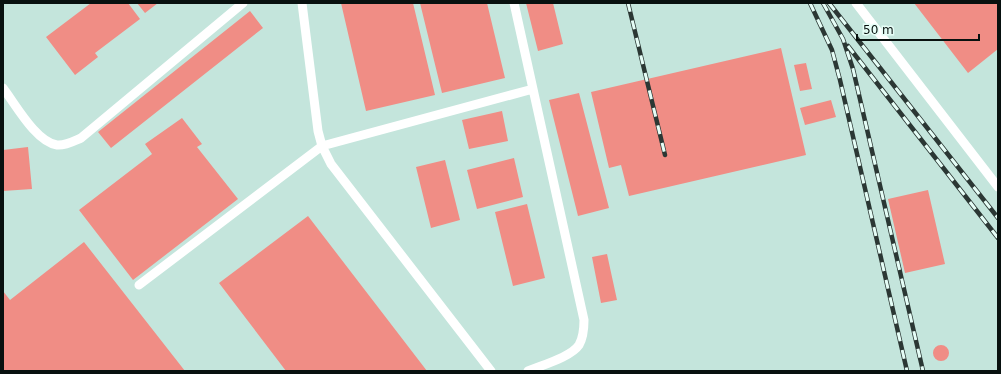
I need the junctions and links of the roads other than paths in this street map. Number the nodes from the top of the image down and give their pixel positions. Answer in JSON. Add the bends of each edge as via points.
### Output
{"nodes":[{"id":1,"x":243,"y":3,"type":"edge"},
{"id":2,"x":302,"y":3,"type":"edge"},
{"id":3,"x":514,"y":3,"type":"edge"},
{"id":4,"x":856,"y":3,"type":"edge"},
{"id":5,"x":3,"y":88,"type":"edge"},
{"id":6,"x":533,"y":89,"type":"junction"},
{"id":7,"x":322,"y":146,"type":"junction"},
{"id":8,"x":998,"y":187,"type":"edge"},
{"id":9,"x":139,"y":285,"type":"dead end"},
{"id":10,"x":491,"y":371,"type":"edge"},
{"id":11,"x":528,"y":371,"type":"edge"}],
"edges":[{"from":1,"to":5,"type":"lane","via":[[81,138],[70,143],[59,146],[47,143]]},
{"from":2,"to":7,"type":"lane"},
{"from":3,"to":6,"type":"lane"},
{"from":4,"to":8,"type":"lane"},
{"from":6,"to":7,"type":"lane"},
{"from":6,"to":11,"type":"lane","via":[[584,320],[583,334],[578,346],[569,354]]},
{"from":7,"to":9,"type":"lane"},
{"from":7,"to":10,"type":"lane","via":[[331,164]]}]}
